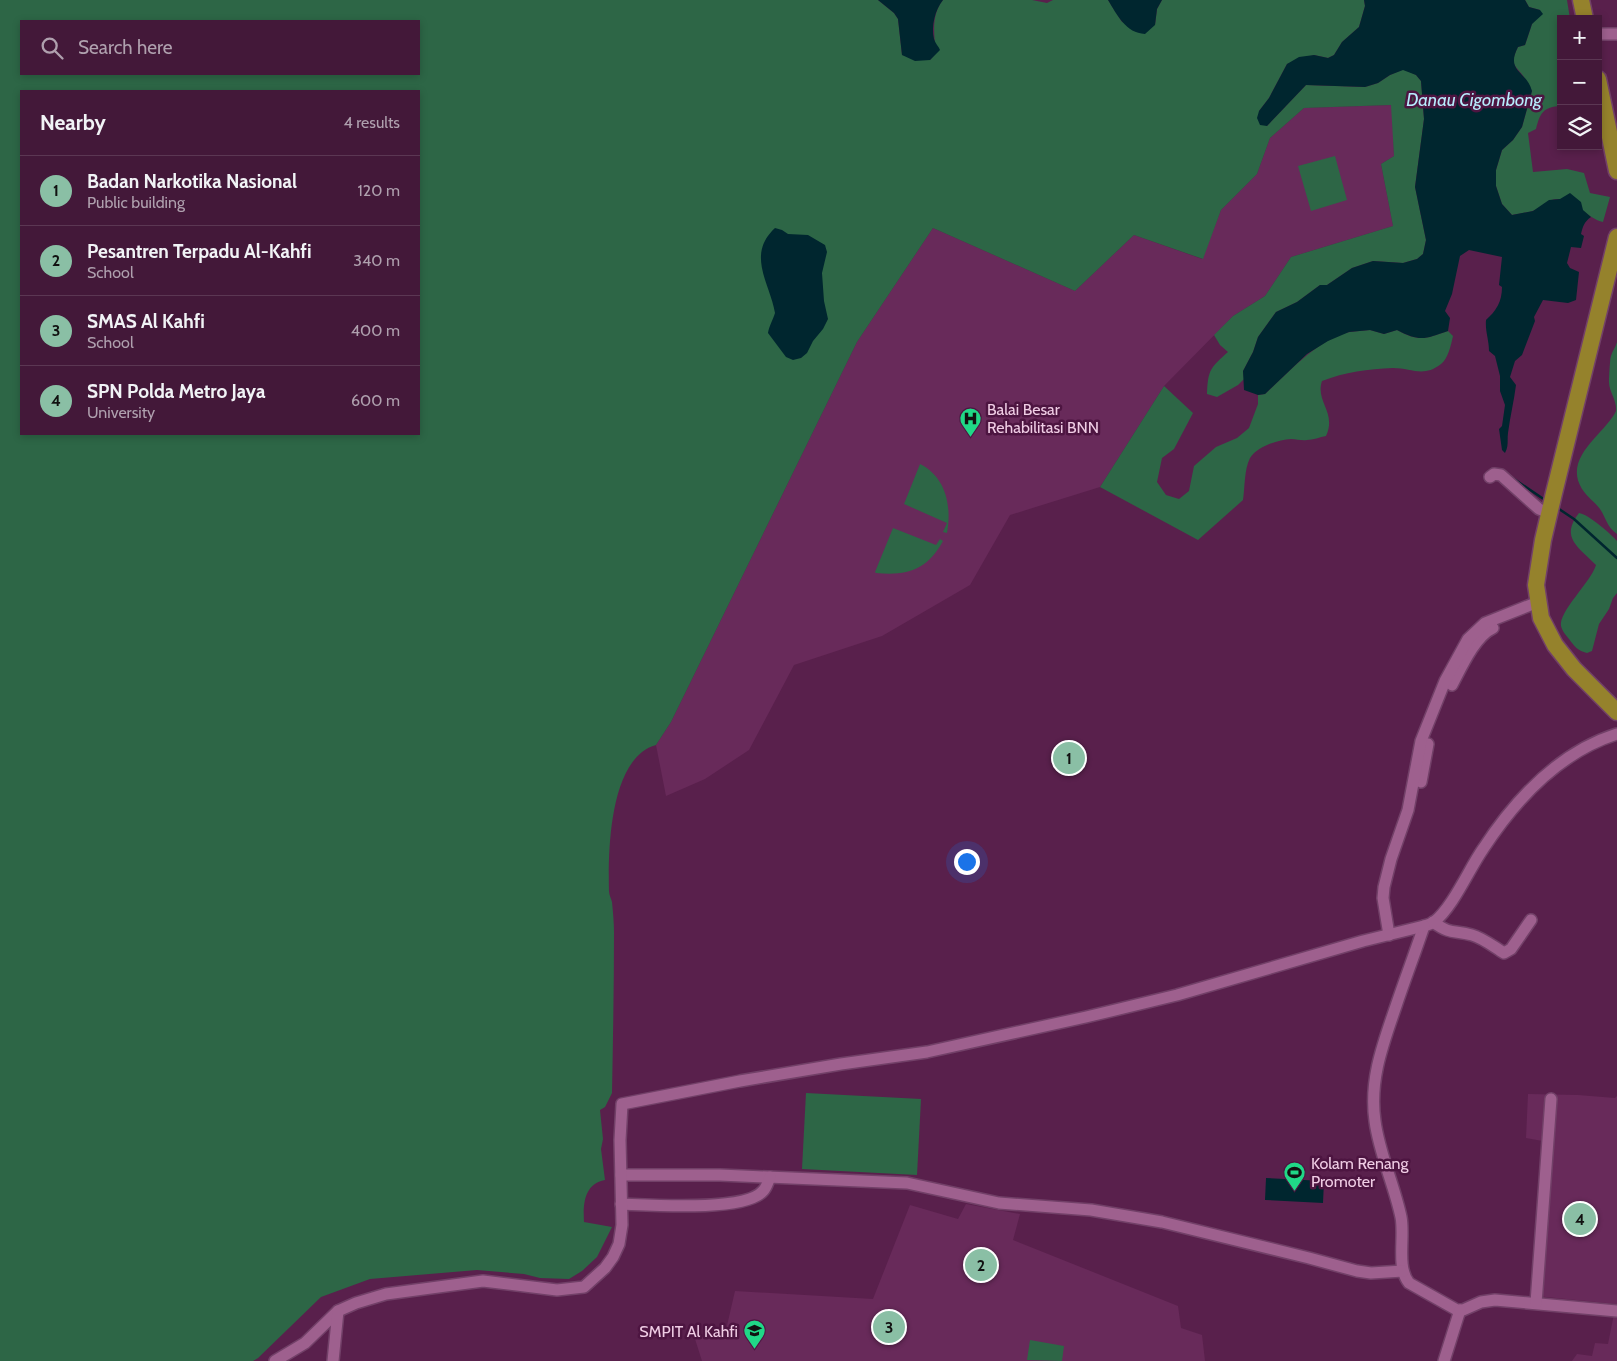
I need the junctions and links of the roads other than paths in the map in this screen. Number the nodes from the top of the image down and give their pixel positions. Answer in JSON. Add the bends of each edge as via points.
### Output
{"nodes":[{"id":1,"x":1581,"y":0,"type":"edge"},
{"id":2,"x":1584,"y":15,"type":"edge"},
{"id":3,"x":1602,"y":34,"type":"edge"},
{"id":4,"x":1617,"y":34,"type":"edge"},
{"id":5,"x":1602,"y":98,"type":"edge"},
{"id":6,"x":1617,"y":170,"type":"edge"},
{"id":7,"x":1617,"y":237,"type":"edge"},
{"id":8,"x":1490,"y":477,"type":"dead end"},
{"id":9,"x":1550,"y":512,"type":"junction"},
{"id":10,"x":1538,"y":606,"type":"junction"},
{"id":11,"x":1617,"y":712,"type":"edge"},
{"id":12,"x":1617,"y":734,"type":"edge"},
{"id":13,"x":1531,"y":920,"type":"dead end"},
{"id":14,"x":1428,"y":924,"type":"junction"},
{"id":15,"x":1393,"y":934,"type":"junction"},
{"id":16,"x":1551,"y":1100,"type":"dead end"},
{"id":17,"x":621,"y":1175,"type":"junction"},
{"id":18,"x":770,"y":1177,"type":"junction"},
{"id":19,"x":621,"y":1204,"type":"junction"},
{"id":20,"x":1403,"y":1271,"type":"junction"},
{"id":21,"x":1536,"y":1303,"type":"junction"},
{"id":22,"x":1460,"y":1310,"type":"junction"},
{"id":23,"x":338,"y":1311,"type":"junction"},
{"id":24,"x":1617,"y":1311,"type":"edge"},
{"id":25,"x":275,"y":1361,"type":"edge"},
{"id":26,"x":333,"y":1361,"type":"edge"},
{"id":27,"x":1444,"y":1361,"type":"edge"}],
"edges":[{"from":1,"to":2,"type":"highway"},
{"from":3,"to":4,"type":"street"},
{"from":5,"to":6,"type":"highway"},
{"from":7,"to":9,"type":"highway"},
{"from":8,"to":9,"type":"street","via":[[1501,475],[1539,509]]},
{"from":9,"to":10,"type":"highway","via":[[1537,575]]},
{"from":10,"to":11,"type":"highway","via":[[1549,635],[1562,655]]},
{"from":10,"to":15,"type":"street","via":[[1489,630],[1476,644],[1452,684],[1428,743],[1398,862],[1391,898]]},
{"from":12,"to":14,"type":"street","via":[[1587,747],[1564,762],[1518,802],[1497,828],[1445,910]]},
{"from":13,"to":14,"type":"street","via":[[1511,949],[1504,953],[1480,938]]},
{"from":14,"to":15,"type":"street"},
{"from":14,"to":20,"type":"street","via":[[1379,1055],[1373,1090],[1378,1136],[1401,1217]]},
{"from":15,"to":17,"type":"street","via":[[1177,995],[959,1045],[622,1104]]},
{"from":16,"to":21,"type":"street"},
{"from":17,"to":18,"type":"street"},
{"from":17,"to":19,"type":"street"},
{"from":18,"to":19,"type":"street","via":[[763,1191],[741,1202],[659,1206]]},
{"from":18,"to":20,"type":"street","via":[[907,1183],[999,1203],[1100,1211],[1180,1226],[1357,1271]]},
{"from":19,"to":23,"type":"street","via":[[619,1244],[605,1268],[584,1287],[557,1290],[474,1281],[386,1294]]},
{"from":20,"to":22,"type":"street","via":[[1414,1287]]},
{"from":21,"to":22,"type":"street","via":[[1488,1300]]},
{"from":21,"to":24,"type":"street"},
{"from":22,"to":27,"type":"street"},
{"from":23,"to":25,"type":"street","via":[[305,1343]]},
{"from":23,"to":26,"type":"street"}]}
